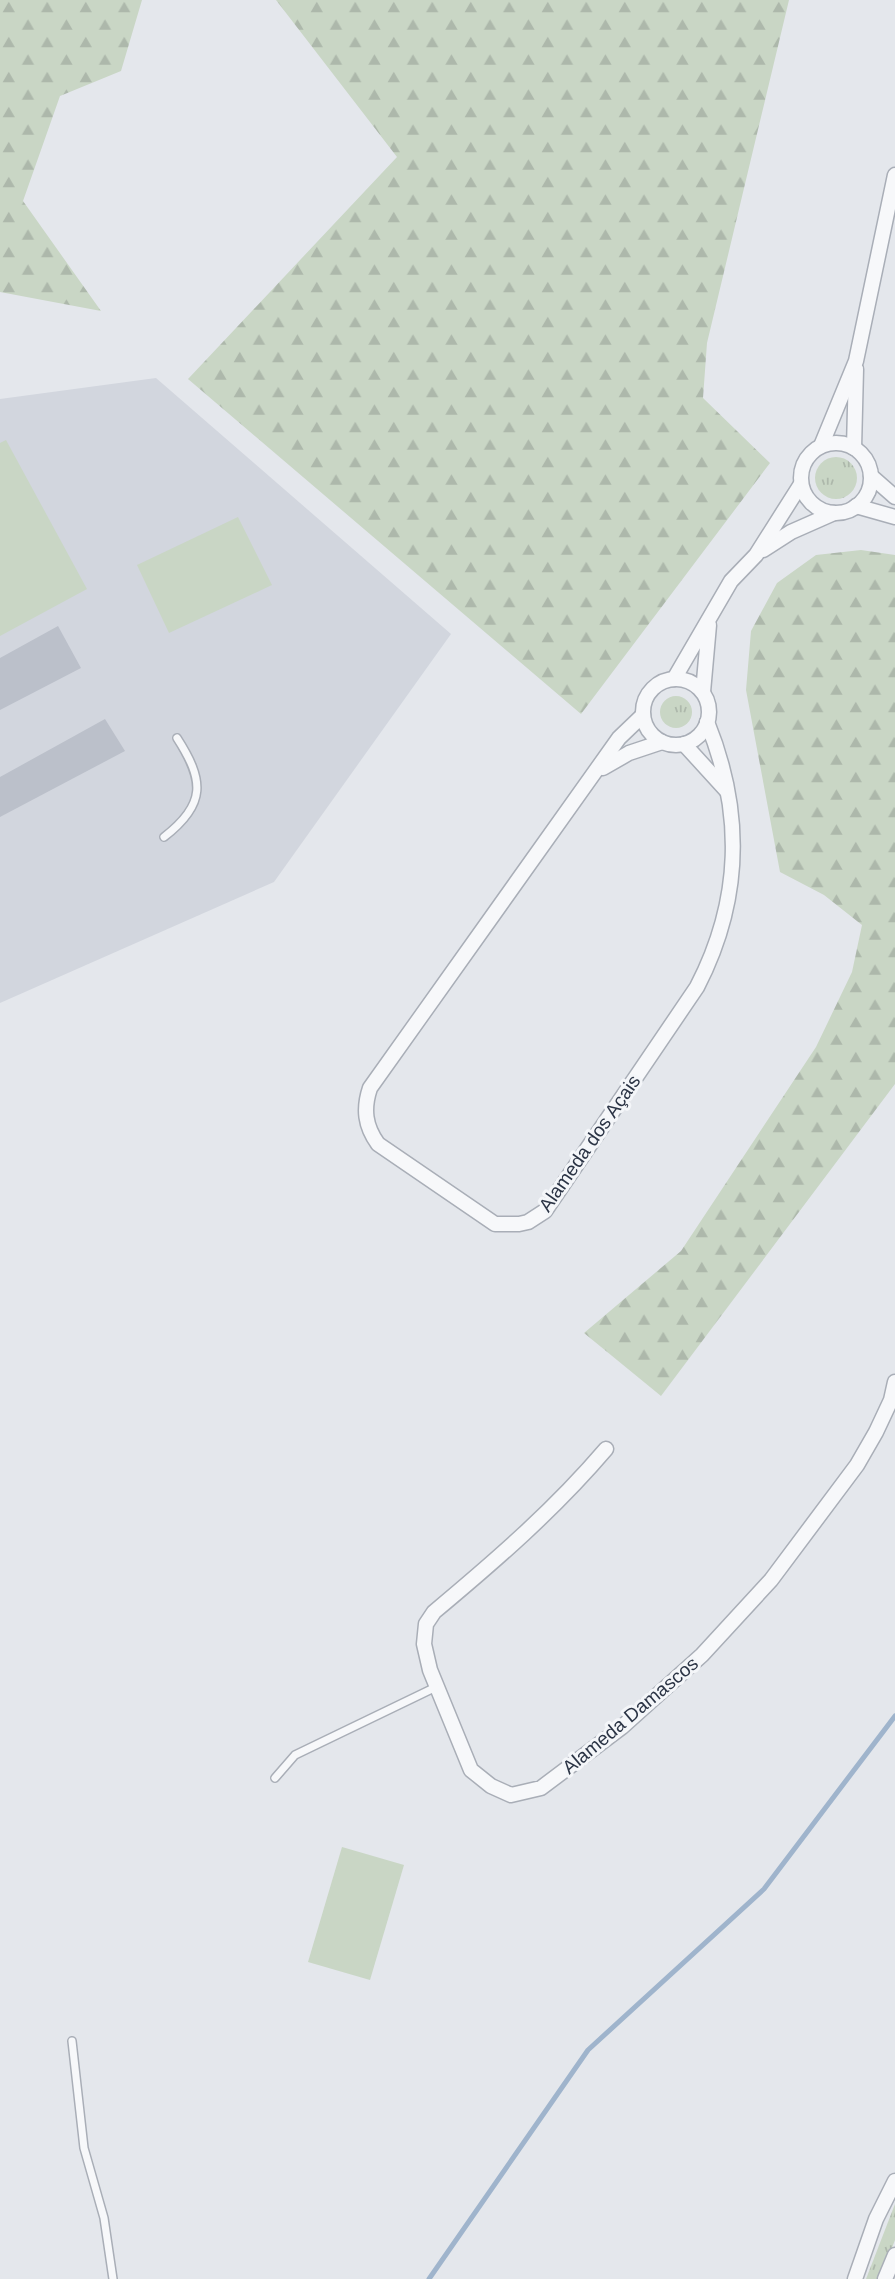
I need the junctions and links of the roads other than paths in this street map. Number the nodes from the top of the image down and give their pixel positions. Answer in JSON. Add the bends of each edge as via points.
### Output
{"nodes":[{"id":1,"x":895,"y":175,"type":"edge"},
{"id":2,"x":856,"y":361,"type":"junction"},
{"id":3,"x":821,"y":446,"type":"junction"},
{"id":4,"x":854,"y":448,"type":"junction"},
{"id":5,"x":871,"y":476,"type":"junction"},
{"id":6,"x":801,"y":484,"type":"junction"},
{"id":7,"x":895,"y":497,"type":"edge"},
{"id":8,"x":856,"y":506,"type":"junction"},
{"id":9,"x":834,"y":513,"type":"junction"},
{"id":10,"x":895,"y":517,"type":"edge"},
{"id":11,"x":756,"y":555,"type":"junction"},
{"id":12,"x":710,"y":621,"type":"junction"},
{"id":13,"x":674,"y":679,"type":"junction"},
{"id":14,"x":702,"y":692,"type":"junction"},
{"id":15,"x":643,"y":715,"type":"junction"},
{"id":16,"x":708,"y":723,"type":"junction"},
{"id":17,"x":177,"y":738,"type":"dead end"},
{"id":18,"x":662,"y":742,"type":"junction"},
{"id":19,"x":684,"y":744,"type":"junction"},
{"id":20,"x":598,"y":770,"type":"junction"},
{"id":21,"x":727,"y":792,"type":"junction"},
{"id":22,"x":164,"y":837,"type":"dead end"},
{"id":23,"x":895,"y":1382,"type":"edge"},
{"id":24,"x":606,"y":1449,"type":"dead end"},
{"id":25,"x":437,"y":1687,"type":"junction"},
{"id":26,"x":275,"y":1778,"type":"dead end"},
{"id":27,"x":72,"y":2041,"type":"dead end"},
{"id":28,"x":895,"y":2181,"type":"edge"},
{"id":29,"x":895,"y":2255,"type":"edge"},
{"id":30,"x":113,"y":2279,"type":"edge"},
{"id":31,"x":855,"y":2279,"type":"edge"},
{"id":32,"x":886,"y":2279,"type":"edge"}],
"edges":[{"from":1,"to":2,"type":"street"},
{"from":2,"to":3,"type":"street"},
{"from":2,"to":4,"type":"street"},
{"from":3,"to":4,"type":"street","via":[[832,443]]},
{"from":3,"to":6,"type":"street","via":[[804,462]]},
{"from":4,"to":5,"type":"street"},
{"from":5,"to":7,"type":"street"},
{"from":5,"to":8,"type":"street","via":[[870,487]]},
{"from":6,"to":9,"type":"street","via":[[812,504]]},
{"from":6,"to":11,"type":"street"},
{"from":8,"to":9,"type":"street"},
{"from":8,"to":10,"type":"street"},
{"from":9,"to":11,"type":"street","via":[[791,532]]},
{"from":11,"to":12,"type":"street","via":[[731,581]]},
{"from":12,"to":13,"type":"street"},
{"from":12,"to":14,"type":"street"},
{"from":13,"to":14,"type":"street"},
{"from":13,"to":15,"type":"street","via":[[655,686]]},
{"from":14,"to":16,"type":"street","via":[[708,701]]},
{"from":15,"to":18,"type":"street","via":[[652,735]]},
{"from":15,"to":20,"type":"street","name":"Alameda dos Açais","via":[[619,738]]},
{"from":16,"to":19,"type":"street","via":[[694,740]]},
{"from":16,"to":21,"type":"street","name":"Alameda dos Açais"},
{"from":17,"to":22,"type":"lane","via":[[192,760],[198,782],[194,806]]},
{"from":18,"to":19,"type":"street"},
{"from":18,"to":20,"type":"street"},
{"from":19,"to":21,"type":"street"},
{"from":20,"to":21,"type":"street","name":"Alameda dos Açais","via":[[367,1098],[366,1118],[378,1144],[495,1224],[528,1222],[545,1211],[697,987],[719,939],[731,888],[734,839]]},
{"from":23,"to":25,"type":"street","name":"Alameda Damascos","via":[[891,1400],[857,1465],[771,1580],[702,1655],[622,1727],[541,1788],[511,1794],[471,1770]]},
{"from":24,"to":25,"type":"street","name":"Alameda Damascos","via":[[516,1542],[434,1612],[426,1624],[424,1644]]},
{"from":25,"to":26,"type":"lane","via":[[295,1755]]},
{"from":27,"to":30,"type":"lane","via":[[84,2148],[104,2218]]},
{"from":28,"to":31,"type":"street"},
{"from":29,"to":32,"type":"street"}]}
